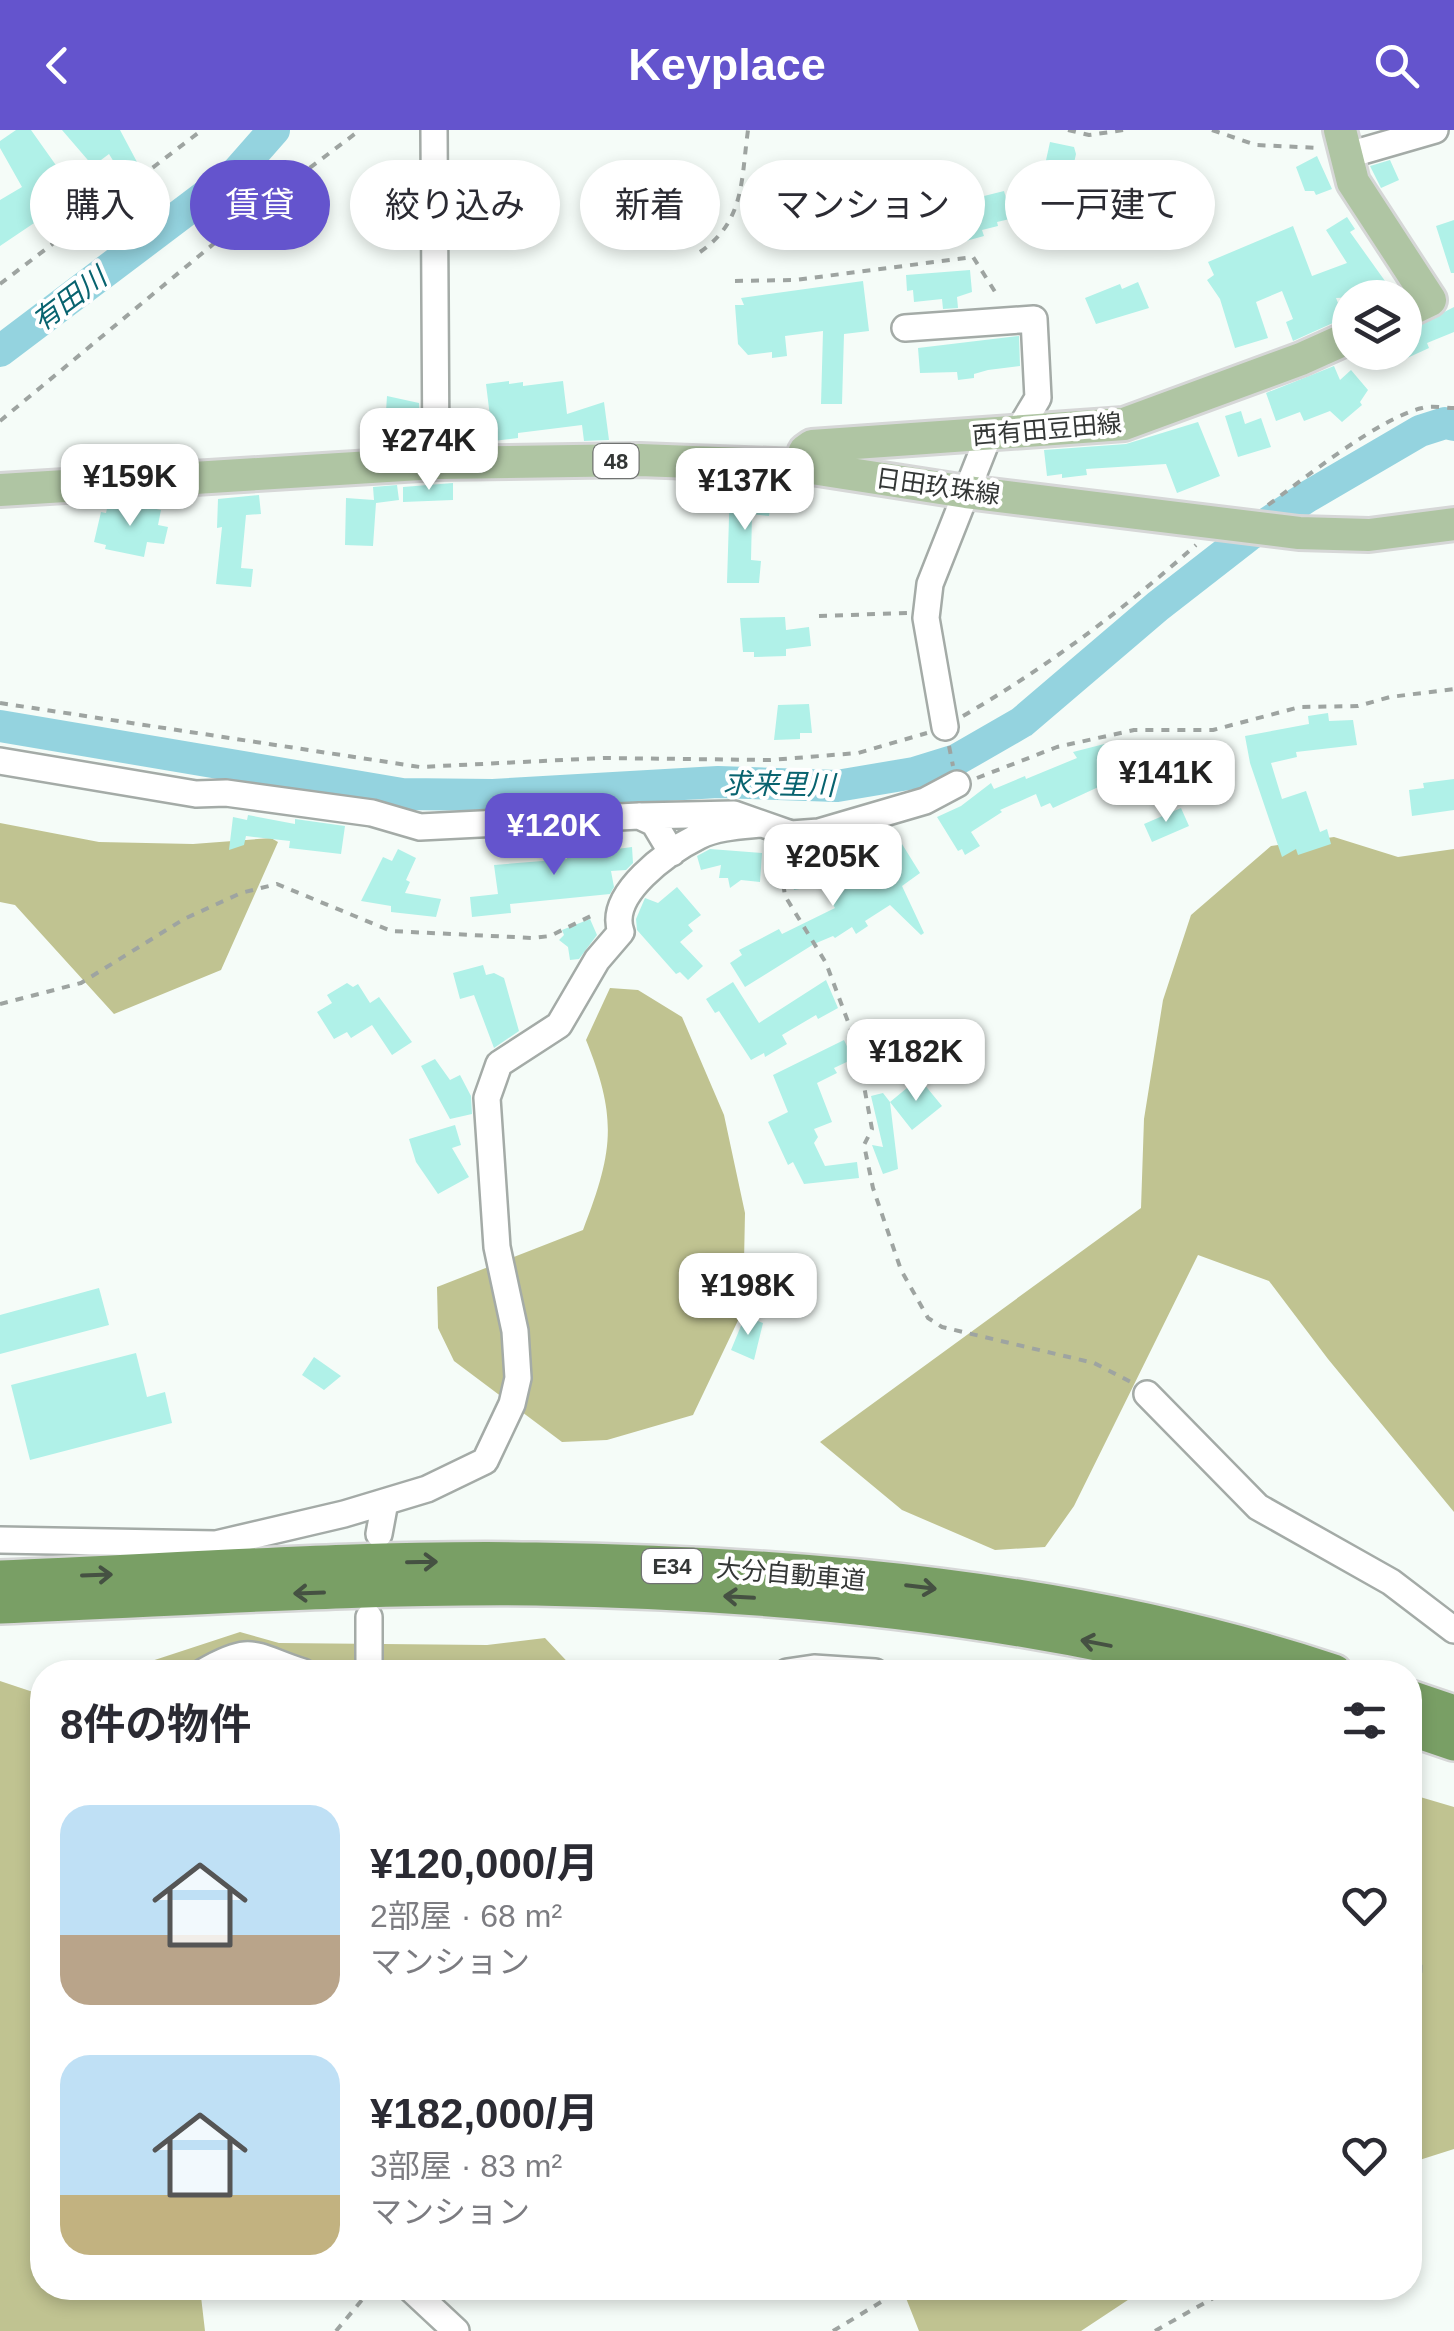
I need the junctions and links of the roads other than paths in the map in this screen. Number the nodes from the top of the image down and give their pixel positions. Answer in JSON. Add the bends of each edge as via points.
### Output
{"nodes":[{"id":1,"x":434,"y":130,"type":"edge"},
{"id":2,"x":1434,"y":130,"type":"edge"},
{"id":3,"x":1342,"y":143,"type":"edge"},
{"id":4,"x":1430,"y":302,"type":"edge"},
{"id":5,"x":905,"y":328,"type":"dead end"},
{"id":6,"x":1332,"y":345,"type":"edge"},
{"id":7,"x":1003,"y":434,"type":"junction"},
{"id":8,"x":436,"y":463,"type":"junction"},
{"id":9,"x":799,"y":466,"type":"junction"},
{"id":10,"x":0,"y":490,"type":"edge"},
{"id":11,"x":966,"y":492,"type":"junction"},
{"id":12,"x":1454,"y":524,"type":"edge"},
{"id":13,"x":945,"y":726,"type":"road end"},
{"id":14,"x":0,"y":761,"type":"edge"},
{"id":15,"x":956,"y":780,"type":"road end"},
{"id":16,"x":638,"y":816,"type":"junction"},
{"id":17,"x":760,"y":824,"type":"junction"},
{"id":18,"x":672,"y":853,"type":"junction"},
{"id":19,"x":1147,"y":1394,"type":"road end"},
{"id":20,"x":385,"y":1502,"type":"junction"},
{"id":21,"x":379,"y":1534,"type":"dead end"},
{"id":22,"x":0,"y":1540,"type":"edge"},
{"id":23,"x":0,"y":1578,"type":"edge"},
{"id":24,"x":0,"y":1606,"type":"edge"},
{"id":25,"x":368,"y":1618,"type":"dead end"},
{"id":26,"x":1454,"y":1630,"type":"edge"},
{"id":27,"x":225,"y":1660,"type":"edge"},
{"id":28,"x":271,"y":1660,"type":"edge"},
{"id":29,"x":369,"y":1660,"type":"edge"},
{"id":30,"x":1166,"y":1660,"type":"edge"},
{"id":31,"x":1286,"y":1660,"type":"edge"},
{"id":32,"x":1422,"y":1702,"type":"edge"},
{"id":33,"x":1454,"y":1713,"type":"edge"},
{"id":34,"x":1422,"y":1732,"type":"edge"},
{"id":35,"x":1454,"y":1743,"type":"edge"},
{"id":36,"x":423,"y":2300,"type":"edge"},
{"id":37,"x":456,"y":2331,"type":"edge"}],
"edges":[{"from":1,"to":8,"type":"street"},
{"from":2,"to":3,"type":"street"},
{"from":3,"to":4,"type":"main road","via":[[1353,182]]},
{"from":5,"to":7,"type":"street","via":[[1034,319],[1038,398]]},
{"from":6,"to":7,"type":"main road","name":"西有田豆田線","via":[[1124,424]]},
{"from":7,"to":9,"type":"main road","name":"西有田豆田線","via":[[812,446]]},
{"from":7,"to":11,"type":"street"},
{"from":8,"to":9,"type":"main road","name":"日田玖珠線","number":"48"},
{"from":8,"to":10,"type":"main road","name":"日田玖珠線","number":"48"},
{"from":9,"to":11,"type":"main road","name":"日田玖珠線","number":"48"},
{"from":11,"to":12,"type":"main road","name":"日田玖珠線","number":"48","via":[[1300,533],[1370,535]]},
{"from":11,"to":13,"type":"street","via":[[930,584],[927,612]]},
{"from":14,"to":16,"type":"street","via":[[196,794],[372,813],[420,827]]},
{"from":15,"to":17,"type":"street","via":[[925,802],[819,832],[790,834]]},
{"from":16,"to":17,"type":"street","via":[[734,814]]},
{"from":16,"to":18,"type":"street","via":[[654,823]]},
{"from":17,"to":18,"type":"street","via":[[702,835]]},
{"from":18,"to":20,"type":"street","via":[[622,901],[616,920],[621,932],[559,1025],[499,1064],[487,1098],[497,1247],[515,1331],[512,1404],[485,1461]]},
{"from":19,"to":26,"type":"street","via":[[1258,1507],[1391,1582]]},
{"from":20,"to":21,"type":"street"},
{"from":20,"to":22,"type":"street","via":[[216,1544]]},
{"from":23,"to":31,"type":"highway","name":"大分自動車道","number":"E34","one_way":true,"via":[[536,1560],[795,1571],[1106,1615]]},
{"from":30,"to":24,"type":"highway","name":"大分自動車道","number":"E34","one_way":true,"via":[[990,1624],[794,1600],[536,1588]]},
{"from":25,"to":29,"type":"street"},
{"from":27,"to":28,"type":"street","via":[[250,1652]]},
{"from":32,"to":33,"type":"highway"},
{"from":34,"to":35,"type":"highway"},
{"from":36,"to":37,"type":"street"}]}
